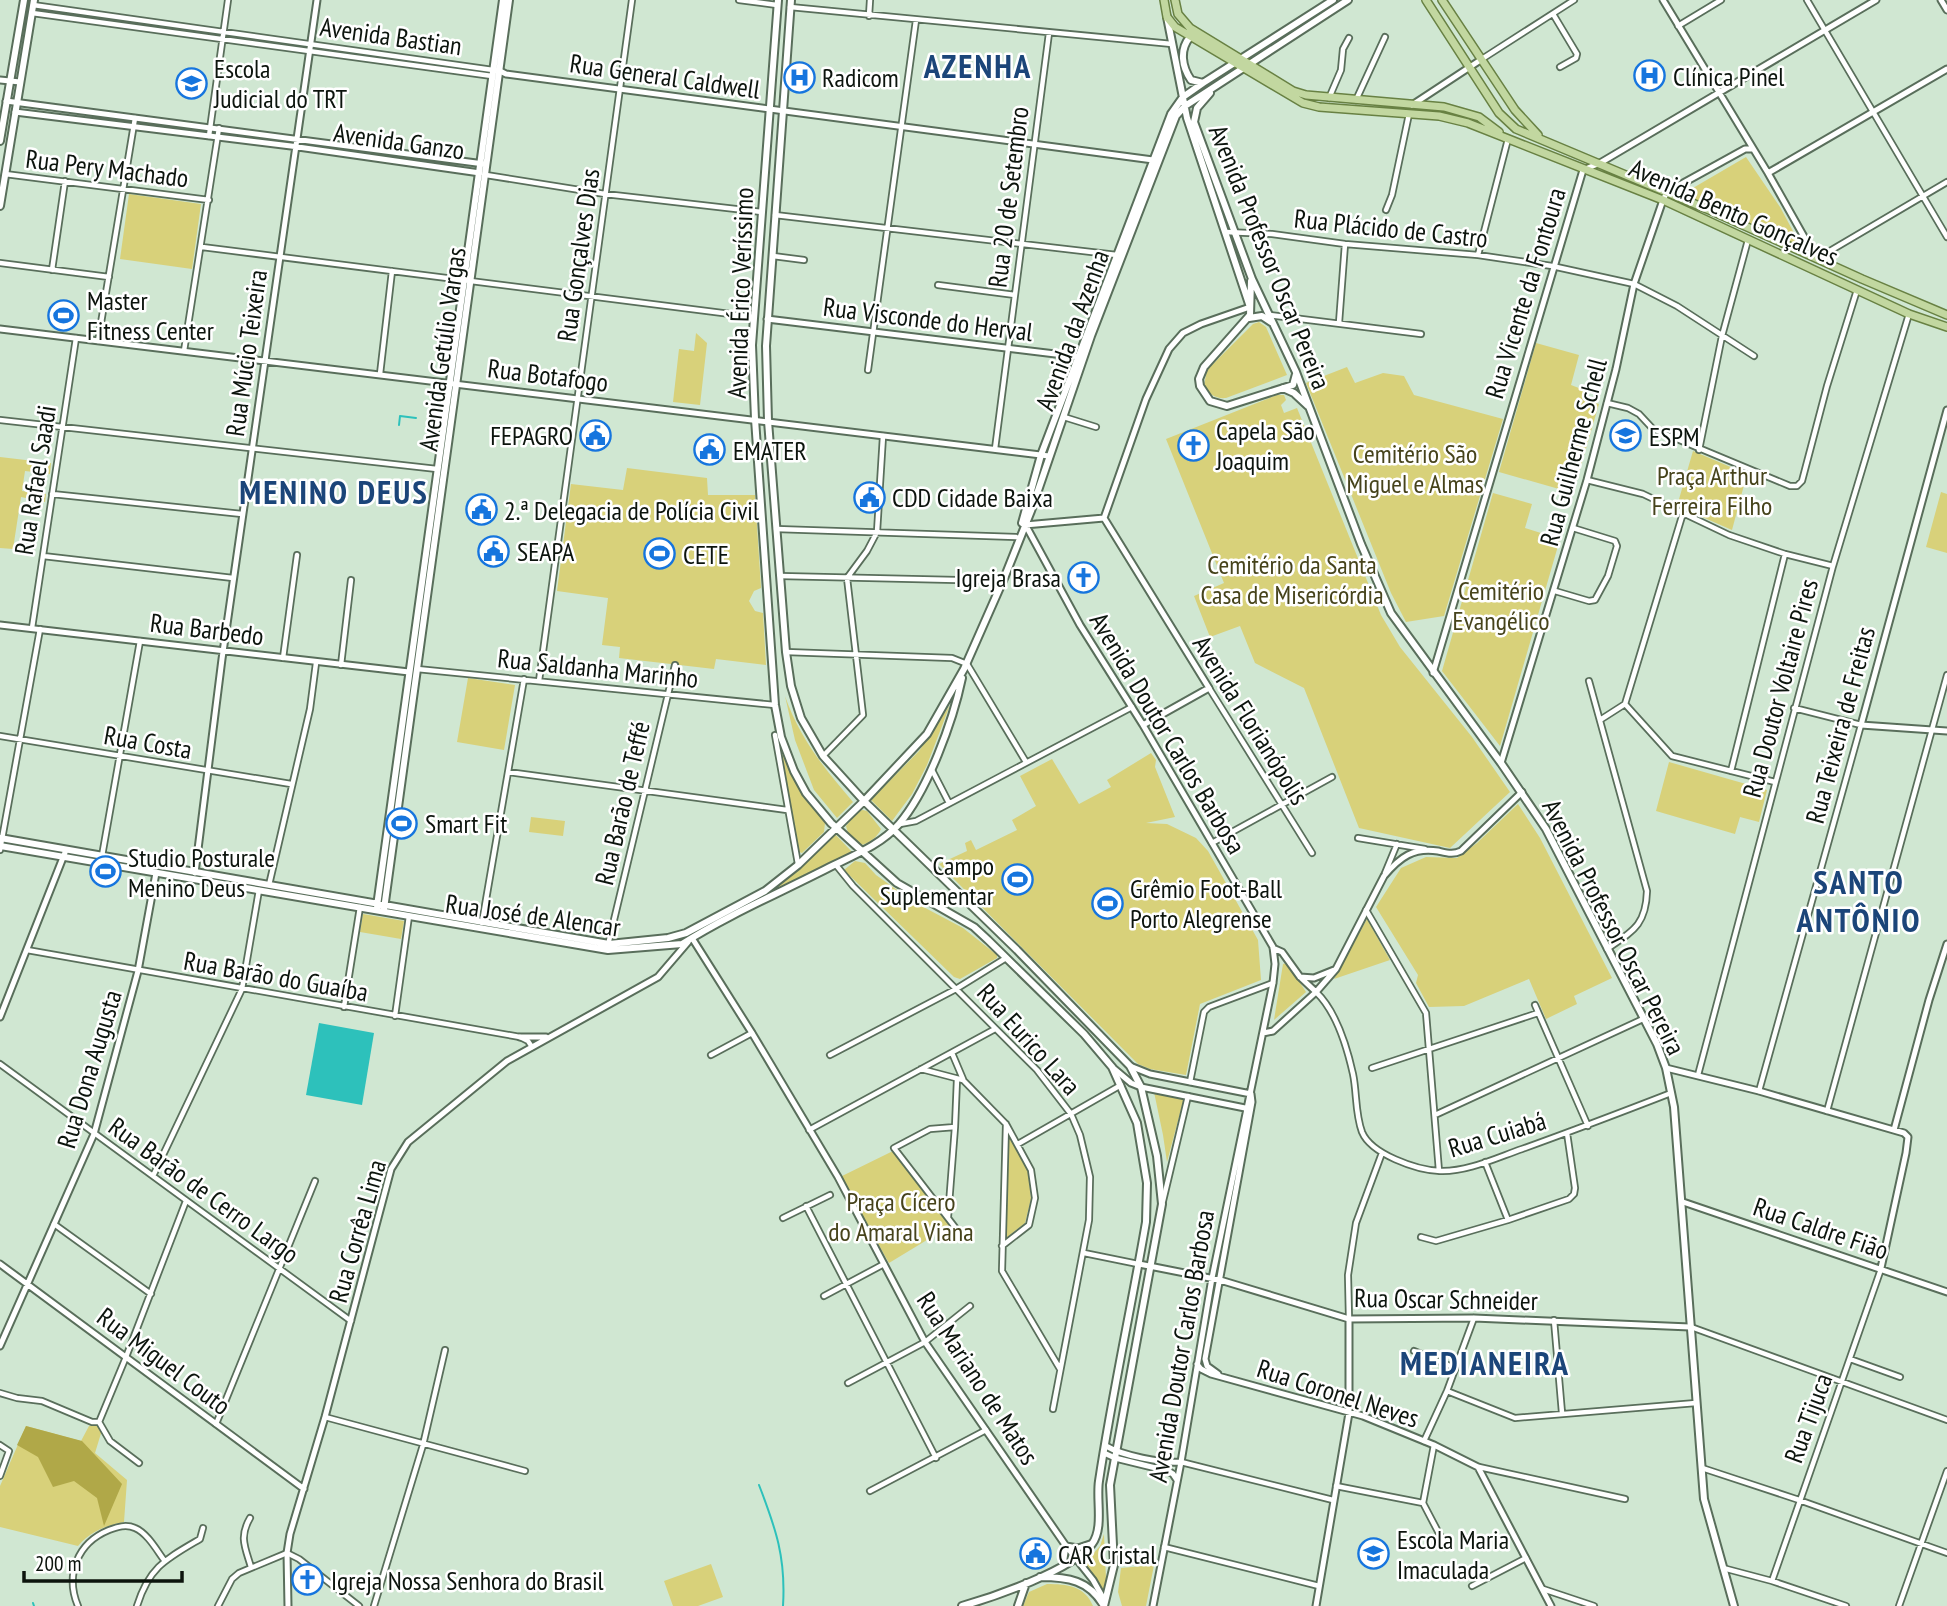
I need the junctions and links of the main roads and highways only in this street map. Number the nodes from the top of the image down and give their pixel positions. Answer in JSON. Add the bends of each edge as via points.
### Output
{"nodes":[{"id":1,"x":24,"y":0,"type":"edge"},
{"id":2,"x":503,"y":0,"type":"edge"},
{"id":3,"x":509,"y":0,"type":"edge"},
{"id":4,"x":1164,"y":0,"type":"edge"},
{"id":5,"x":1175,"y":0,"type":"edge"},
{"id":6,"x":1333,"y":0,"type":"edge"},
{"id":7,"x":1348,"y":0,"type":"edge"},
{"id":8,"x":1426,"y":0,"type":"edge"},
{"id":9,"x":1442,"y":0,"type":"edge"},
{"id":10,"x":778,"y":2,"type":"edge"},
{"id":11,"x":790,"y":3,"type":"edge"},
{"id":12,"x":33,"y":6,"type":"edge"},
{"id":13,"x":1167,"y":17,"type":"junction"},
{"id":14,"x":1190,"y":37,"type":"junction"},
{"id":15,"x":1237,"y":62,"type":"junction"},
{"id":16,"x":1246,"y":67,"type":"junction"},
{"id":17,"x":498,"y":73,"type":"junction"},
{"id":18,"x":1203,"y":83,"type":"junction"},
{"id":19,"x":1216,"y":86,"type":"junction"},
{"id":20,"x":1183,"y":97,"type":"junction"},
{"id":21,"x":1185,"y":106,"type":"junction"},
{"id":22,"x":1499,"y":113,"type":"junction"},
{"id":23,"x":1479,"y":117,"type":"junction"},
{"id":24,"x":1506,"y":137,"type":"junction"},
{"id":25,"x":1544,"y":140,"type":"junction"},
{"id":26,"x":0,"y":141,"type":"edge"},
{"id":27,"x":3,"y":174,"type":"edge"},
{"id":28,"x":1665,"y":196,"type":"junction"},
{"id":29,"x":0,"y":206,"type":"edge"},
{"id":30,"x":1252,"y":279,"type":"junction"},
{"id":31,"x":1250,"y":307,"type":"junction"},
{"id":32,"x":1947,"y":314,"type":"edge"},
{"id":33,"x":1248,"y":318,"type":"junction"},
{"id":34,"x":1947,"y":327,"type":"edge"},
{"id":35,"x":1276,"y":329,"type":"junction"},
{"id":36,"x":1081,"y":357,"type":"junction"},
{"id":37,"x":1296,"y":373,"type":"junction"},
{"id":38,"x":1283,"y":388,"type":"junction"},
{"id":39,"x":1309,"y":407,"type":"junction"},
{"id":40,"x":442,"y":466,"type":"junction"},
{"id":41,"x":1025,"y":521,"type":"junction"},
{"id":42,"x":1001,"y":581,"type":"junction"},
{"id":43,"x":966,"y":667,"type":"junction"},
{"id":44,"x":417,"y":669,"type":"junction"},
{"id":45,"x":409,"y":672,"type":"junction"},
{"id":46,"x":864,"y":801,"type":"junction"},
{"id":47,"x":899,"y":824,"type":"joint"},
{"id":48,"x":837,"y":827,"type":"junction"},
{"id":49,"x":893,"y":830,"type":"junction"},
{"id":50,"x":1,"y":844,"type":"edge"},
{"id":51,"x":65,"y":853,"type":"junction"},
{"id":52,"x":861,"y":853,"type":"junction"},
{"id":53,"x":195,"y":876,"type":"junction"},
{"id":54,"x":260,"y":887,"type":"junction"},
{"id":55,"x":381,"y":908,"type":"junction"},
{"id":56,"x":482,"y":923,"type":"junction"},
{"id":57,"x":469,"y":926,"type":"junction"},
{"id":58,"x":492,"y":930,"type":"junction"},
{"id":59,"x":558,"y":936,"type":"junction"},
{"id":60,"x":539,"y":938,"type":"junction"},
{"id":61,"x":608,"y":947,"type":"junction"},
{"id":62,"x":1039,"y":1577,"type":"junction"},
{"id":63,"x":1026,"y":1583,"type":"junction"},
{"id":64,"x":1734,"y":1605,"type":"edge"},
{"id":65,"x":962,"y":1606,"type":"edge"},
{"id":66,"x":1018,"y":1606,"type":"edge"},
{"id":67,"x":1104,"y":1606,"type":"edge"}],
"edges":[{"from":1,"to":26,"type":"main road"},
{"from":2,"to":17,"type":"main road","name":"Avenida Getúlio Vargas"},
{"from":3,"to":17,"type":"main road","name":"Avenida Getúlio Vargas"},
{"from":4,"to":13,"type":"main road"},
{"from":5,"to":15,"type":"main road","name":"Avenida Bento Gonçalves","via":[[1178,14],[1190,28]]},
{"from":6,"to":15,"type":"main road"},
{"from":7,"to":16,"type":"main road"},
{"from":8,"to":22,"type":"main road"},
{"from":9,"to":25,"type":"main road","via":[[1515,110]]},
{"from":10,"to":48,"type":"main road","name":"Avenida Érico Veríssimo","via":[[754,317],[755,419],[777,737],[806,793]]},
{"from":11,"to":46,"type":"main road","name":"Avenida Érico Veríssimo","via":[[765,346],[786,652],[801,719],[823,756]]},
{"from":12,"to":27,"type":"main road"},
{"from":13,"to":14,"type":"main road","name":"Avenida Bento Gonçalves"},
{"from":13,"to":20,"type":"main road"},
{"from":14,"to":15,"type":"main road","name":"Avenida Bento Gonçalves"},
{"from":14,"to":18,"type":"main road","via":[[1183,49],[1186,70],[1191,80]]},
{"from":15,"to":16,"type":"main road","name":"Avenida Bento Gonçalves"},
{"from":15,"to":18,"type":"main road"},
{"from":16,"to":19,"type":"main road"},
{"from":16,"to":23,"type":"main road","name":"Avenida Bento Gonçalves","via":[[1306,96],[1444,107]]},
{"from":16,"to":24,"type":"main road","name":"Avenida Bento Gonçalves","via":[[1303,103],[1439,116]]},
{"from":17,"to":40,"type":"main road","name":"Avenida Getúlio Vargas"},
{"from":18,"to":20,"type":"main road"},
{"from":19,"to":21,"type":"main road"},
{"from":19,"to":30,"type":"main road","name":"Avenida Professor Oscar Pereira","via":[[1197,108],[1195,121]]},
{"from":20,"to":21,"type":"main road"},
{"from":20,"to":36,"type":"main road","name":"Avenida da Azenha","via":[[1171,114]]},
{"from":21,"to":31,"type":"main road","name":"Avenida Professor Oscar Pereira"},
{"from":21,"to":36,"type":"main road","name":"Avenida da Azenha","via":[[1176,116]]},
{"from":22,"to":23,"type":"main road"},
{"from":22,"to":25,"type":"main road","name":"Avenida Bento Gonçalves","via":[[1516,129]]},
{"from":23,"to":24,"type":"main road","name":"Avenida Bento Gonçalves"},
{"from":24,"to":28,"type":"main road","name":"Avenida Bento Gonçalves","via":[[1583,170]]},
{"from":25,"to":28,"type":"main road","name":"Avenida Bento Gonçalves"},
{"from":27,"to":29,"type":"main road"},
{"from":28,"to":32,"type":"main road","name":"Avenida Bento Gonçalves"},
{"from":28,"to":34,"type":"main road","name":"Avenida Bento Gonçalves","via":[[1748,240]]},
{"from":30,"to":31,"type":"main road"},
{"from":30,"to":35,"type":"main road","name":"Avenida Professor Oscar Pereira"},
{"from":31,"to":33,"type":"main road"},
{"from":33,"to":35,"type":"main road","via":[[1262,316]]},
{"from":33,"to":38,"type":"main road","via":[[1204,367],[1199,379],[1203,393],[1210,401],[1227,406]]},
{"from":35,"to":37,"type":"main road","name":"Avenida Professor Oscar Pereira"},
{"from":36,"to":41,"type":"main road","name":"Avenida da Azenha"},
{"from":36,"to":41,"type":"main road","name":"Avenida da Azenha","via":[[1041,455]]},
{"from":37,"to":38,"type":"main road","via":[[1293,385]]},
{"from":37,"to":39,"type":"main road","name":"Avenida Professor Oscar Pereira"},
{"from":38,"to":39,"type":"main road","name":"Avenida Professor Oscar Pereira"},
{"from":39,"to":64,"type":"main road","name":"Avenida Professor Oscar Pereira","via":[[1391,613],[1546,830],[1666,1068],[1683,1202],[1701,1468],[1709,1520]]},
{"from":40,"to":44,"type":"main road","name":"Avenida Getúlio Vargas"},
{"from":40,"to":45,"type":"main road","name":"Avenida Getúlio Vargas"},
{"from":41,"to":42,"type":"main road","name":"Avenida da Azenha"},
{"from":41,"to":42,"type":"main road","name":"Avenida da Azenha"},
{"from":42,"to":43,"type":"main road","name":"Avenida da Azenha"},
{"from":43,"to":46,"type":"main road","name":"Avenida da Azenha","via":[[927,734]]},
{"from":43,"to":47,"type":"main road","name":"Avenida da Azenha","via":[[956,709],[917,797]]},
{"from":44,"to":45,"type":"main road"},
{"from":44,"to":55,"type":"main road","name":"Avenida Getúlio Vargas"},
{"from":45,"to":55,"type":"main road","name":"Avenida Getúlio Vargas"},
{"from":46,"to":48,"type":"main road","name":"Avenida da Azenha"},
{"from":46,"to":49,"type":"main road","name":"Avenida Érico Veríssimo"},
{"from":47,"to":49,"type":"main road","name":"Rua José de Alencar"},
{"from":48,"to":52,"type":"main road","name":"Avenida Érico Veríssimo"},
{"from":48,"to":61,"type":"main road","name":"Rua José de Alencar","via":[[765,891],[701,927],[668,938]]},
{"from":49,"to":52,"type":"main road","name":"Rua José de Alencar"},
{"from":49,"to":67,"type":"main road","name":"Avenida Érico Veríssimo","via":[[1130,1066],[1141,1087],[1157,1156],[1162,1204],[1110,1485],[1114,1565]]},
{"from":50,"to":51,"type":"main road","name":"Rua José de Alencar"},
{"from":51,"to":53,"type":"main road","name":"Rua José de Alencar"},
{"from":51,"to":53,"type":"main road","name":"Rua José de Alencar","via":[[156,873]]},
{"from":52,"to":61,"type":"main road","name":"Rua José de Alencar","via":[[681,944]]},
{"from":52,"to":62,"type":"main road","name":"Avenida Érico Veríssimo","via":[[897,883],[974,927],[1084,1034],[1112,1067],[1137,1123],[1147,1183],[1146,1222],[1098,1485],[1097,1531],[1093,1543],[1076,1558]]},
{"from":53,"to":54,"type":"main road","name":"Rua José de Alencar"},
{"from":54,"to":55,"type":"main road","name":"Rua José de Alencar","via":[[360,908]]},
{"from":54,"to":55,"type":"main road","name":"Rua José de Alencar","via":[[269,885]]},
{"from":55,"to":56,"type":"main road","name":"Rua José de Alencar"},
{"from":55,"to":57,"type":"main road","name":"Rua José de Alencar"},
{"from":56,"to":57,"type":"main road"},
{"from":56,"to":58,"type":"main road"},
{"from":56,"to":59,"type":"main road","name":"Rua José de Alencar"},
{"from":57,"to":58,"type":"main road","name":"Rua José de Alencar"},
{"from":58,"to":60,"type":"main road","name":"Rua José de Alencar"},
{"from":59,"to":60,"type":"main road"},
{"from":59,"to":61,"type":"main road","name":"Rua José de Alencar"},
{"from":60,"to":61,"type":"main road","name":"Rua José de Alencar"},
{"from":62,"to":63,"type":"main road"},
{"from":62,"to":67,"type":"main road","via":[[1084,1584]]},
{"from":63,"to":65,"type":"main road"},
{"from":63,"to":66,"type":"main road"}]}
